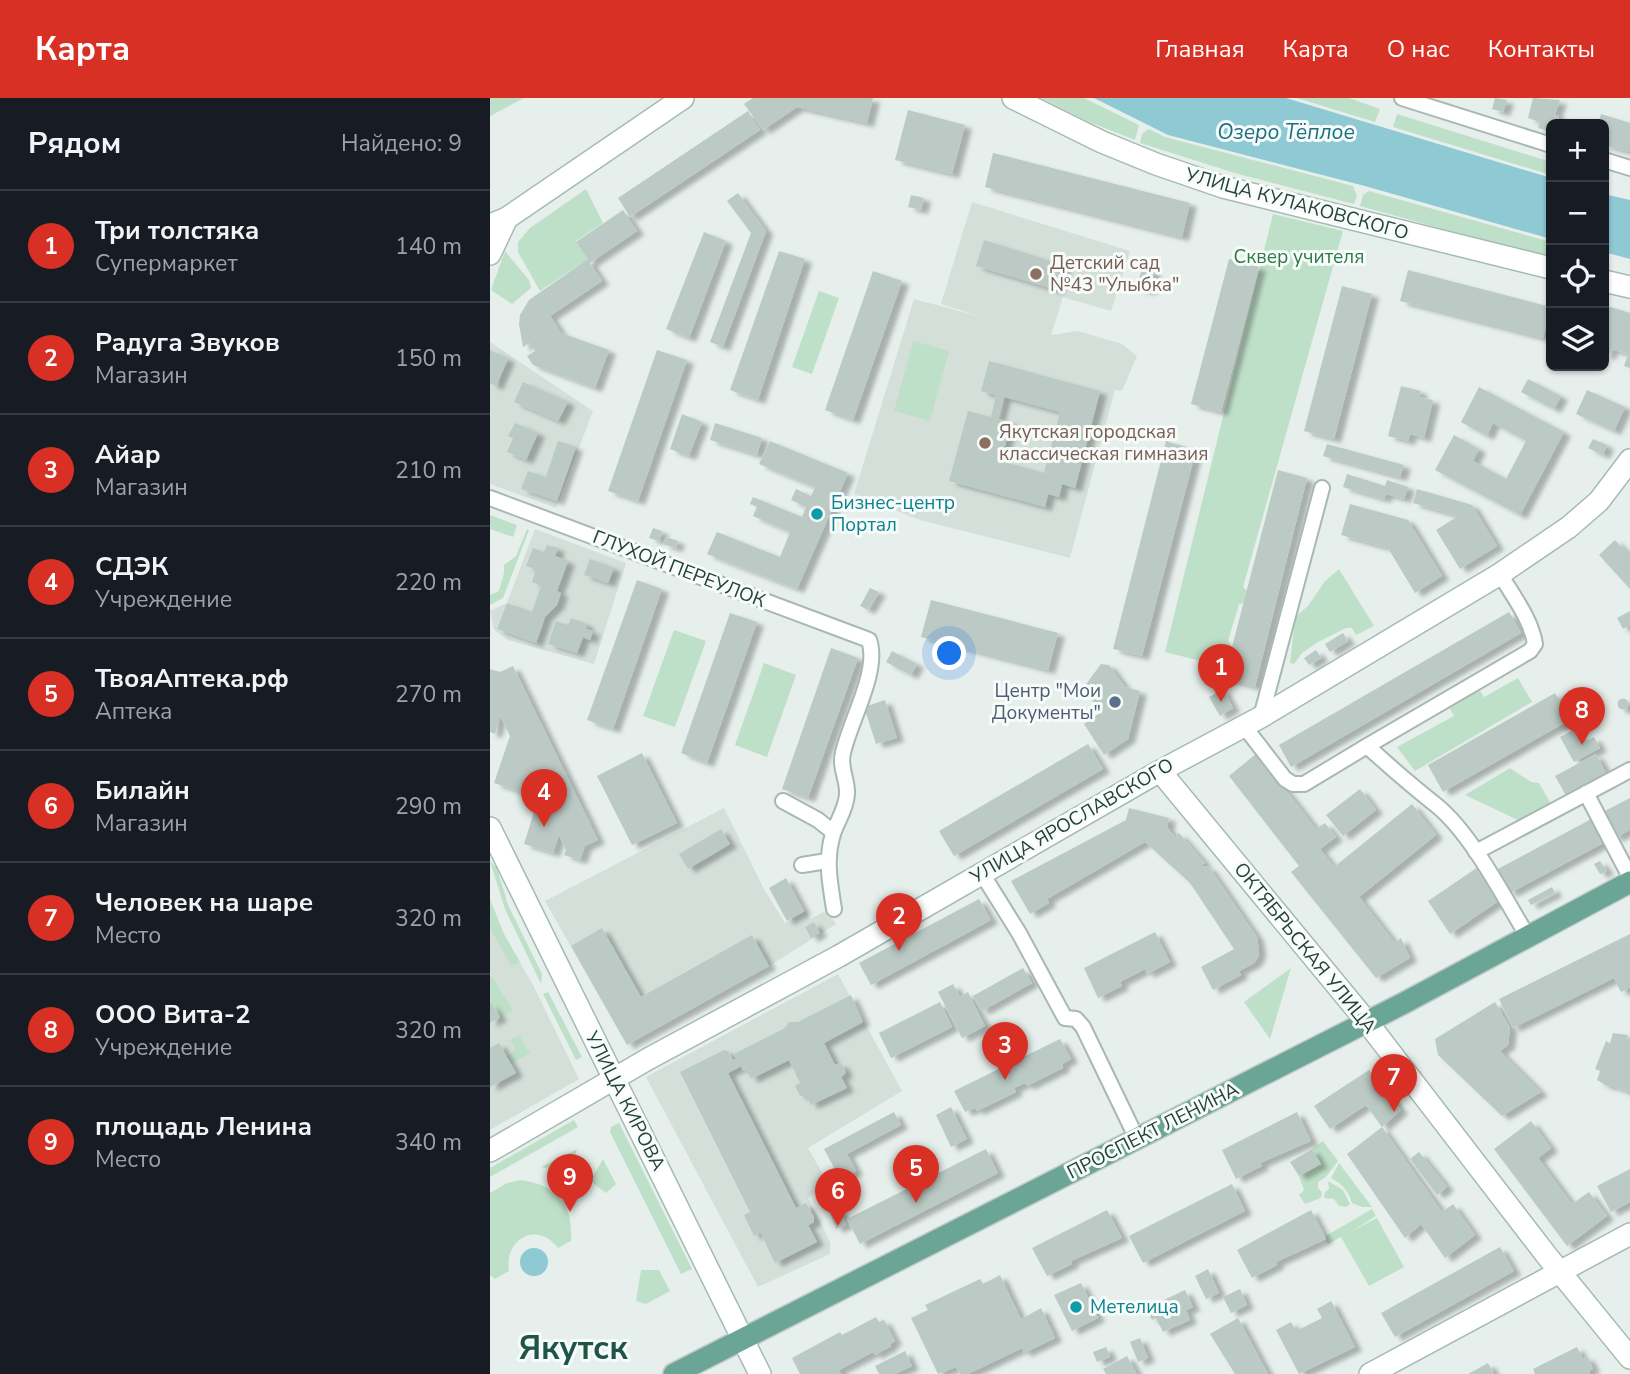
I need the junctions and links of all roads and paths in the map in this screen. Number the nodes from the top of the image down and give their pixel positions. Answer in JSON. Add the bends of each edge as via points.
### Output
{"nodes":[{"id":1,"x":682,"y":98,"type":"edge"},
{"id":2,"x":1013,"y":98,"type":"edge"},
{"id":3,"x":1402,"y":98,"type":"edge"},
{"id":4,"x":1546,"y":143,"type":"edge"},
{"id":5,"x":1609,"y":162,"type":"edge"},
{"id":6,"x":1630,"y":168,"type":"edge"},
{"id":7,"x":499,"y":221,"type":"edge"},
{"id":8,"x":490,"y":254,"type":"edge"},
{"id":9,"x":1546,"y":267,"type":"edge"},
{"id":10,"x":1609,"y":282,"type":"edge"},
{"id":11,"x":1630,"y":287,"type":"edge"},
{"id":12,"x":1630,"y":460,"type":"edge"},
{"id":13,"x":1322,"y":488,"type":"dead end"},
{"id":14,"x":490,"y":498,"type":"edge"},
{"id":15,"x":1500,"y":574,"type":"junction"},
{"id":16,"x":1252,"y":721,"type":"junction"},
{"id":17,"x":1367,"y":746,"type":"junction"},
{"id":18,"x":1630,"y":770,"type":"edge"},
{"id":19,"x":1160,"y":771,"type":"junction"},
{"id":20,"x":1586,"y":793,"type":"junction"},
{"id":21,"x":783,"y":801,"type":"dead end"},
{"id":22,"x":490,"y":828,"type":"edge"},
{"id":23,"x":833,"y":832,"type":"junction"},
{"id":24,"x":1476,"y":852,"type":"junction"},
{"id":25,"x":827,"y":862,"type":"junction"},
{"id":26,"x":802,"y":865,"type":"dead end"},
{"id":27,"x":981,"y":872,"type":"junction"},
{"id":28,"x":1630,"y":880,"type":"edge"},
{"id":29,"x":834,"y":908,"type":"dead end"},
{"id":30,"x":1528,"y":936,"type":"junction"},
{"id":31,"x":1367,"y":1022,"type":"junction"},
{"id":32,"x":615,"y":1079,"type":"junction"},
{"id":33,"x":1137,"y":1139,"type":"junction"},
{"id":34,"x":490,"y":1151,"type":"edge"},
{"id":35,"x":1630,"y":1234,"type":"edge"},
{"id":36,"x":1560,"y":1271,"type":"junction"},
{"id":37,"x":743,"y":1339,"type":"junction"},
{"id":38,"x":1630,"y":1358,"type":"edge"},
{"id":39,"x":674,"y":1374,"type":"edge"},
{"id":40,"x":760,"y":1374,"type":"edge"},
{"id":41,"x":1370,"y":1374,"type":"edge"}],
"edges":[{"from":1,"to":7,"type":"street"},
{"from":2,"to":9,"type":"street","name":"УЛИЦА КУЛАКОВСКОГО","via":[[1102,142],[1223,187]]},
{"from":3,"to":4,"type":"street"},
{"from":5,"to":6,"type":"street"},
{"from":7,"to":8,"type":"street"},
{"from":10,"to":11,"type":"street"},
{"from":12,"to":15,"type":"street","name":"УЛИЦА ЯРОСЛАВСКОГО","via":[[1589,510]]},
{"from":13,"to":16,"type":"street"},
{"from":14,"to":23,"type":"street","name":"ГЛУХОЙ ПЕРЕУЛОК","via":[[869,640],[873,650],[870,669],[842,755],[847,798]]},
{"from":15,"to":16,"type":"street","name":"УЛИЦА ЯРОСЛАВСКОГО"},
{"from":15,"to":17,"type":"street","via":[[1534,635],[1535,645]]},
{"from":16,"to":17,"type":"street","via":[[1284,779],[1293,785],[1304,784]]},
{"from":16,"to":19,"type":"street","name":"УЛИЦА ЯРОСЛАВСКОГО"},
{"from":17,"to":24,"type":"street","via":[[1435,804]]},
{"from":18,"to":20,"type":"street"},
{"from":19,"to":27,"type":"street","name":"УЛИЦА ЯРОСЛАВСКОГО"},
{"from":19,"to":31,"type":"street","name":"ОКТЯБРЬСКАЯ УЛИЦА"},
{"from":20,"to":24,"type":"street"},
{"from":20,"to":28,"type":"street"},
{"from":21,"to":23,"type":"street"},
{"from":22,"to":32,"type":"street","name":"УЛИЦА КИРОВА"},
{"from":23,"to":25,"type":"street"},
{"from":24,"to":30,"type":"street"},
{"from":25,"to":26,"type":"street"},
{"from":25,"to":29,"type":"street"},
{"from":27,"to":32,"type":"street","name":"УЛИЦА ЯРОСЛАВСКОГО"},
{"from":27,"to":33,"type":"street","via":[[1065,1018],[1083,1027]]},
{"from":28,"to":30,"type":"main road","name":"ПРОСПЕКТ ЛЕНИНА"},
{"from":30,"to":31,"type":"main road","name":"ПРОСПЕКТ ЛЕНИНА"},
{"from":31,"to":33,"type":"main road","name":"ПРОСПЕКТ ЛЕНИНА"},
{"from":31,"to":36,"type":"street","name":"ОКТЯБРЬСКАЯ УЛИЦА"},
{"from":32,"to":34,"type":"street","name":"УЛИЦА ЯРОСЛАВСКОГО"},
{"from":32,"to":37,"type":"street","name":"УЛИЦА КИРОВА"},
{"from":33,"to":37,"type":"main road","name":"ПРОСПЕКТ ЛЕНИНА"},
{"from":35,"to":36,"type":"street"},
{"from":36,"to":38,"type":"street","name":"ОКТЯБРЬСКАЯ УЛИЦА"},
{"from":36,"to":41,"type":"street"},
{"from":37,"to":39,"type":"main road","name":"ПРОСПЕКТ ЛЕНИНА"},
{"from":37,"to":40,"type":"street","name":"УЛИЦА КИРОВА"}]}
